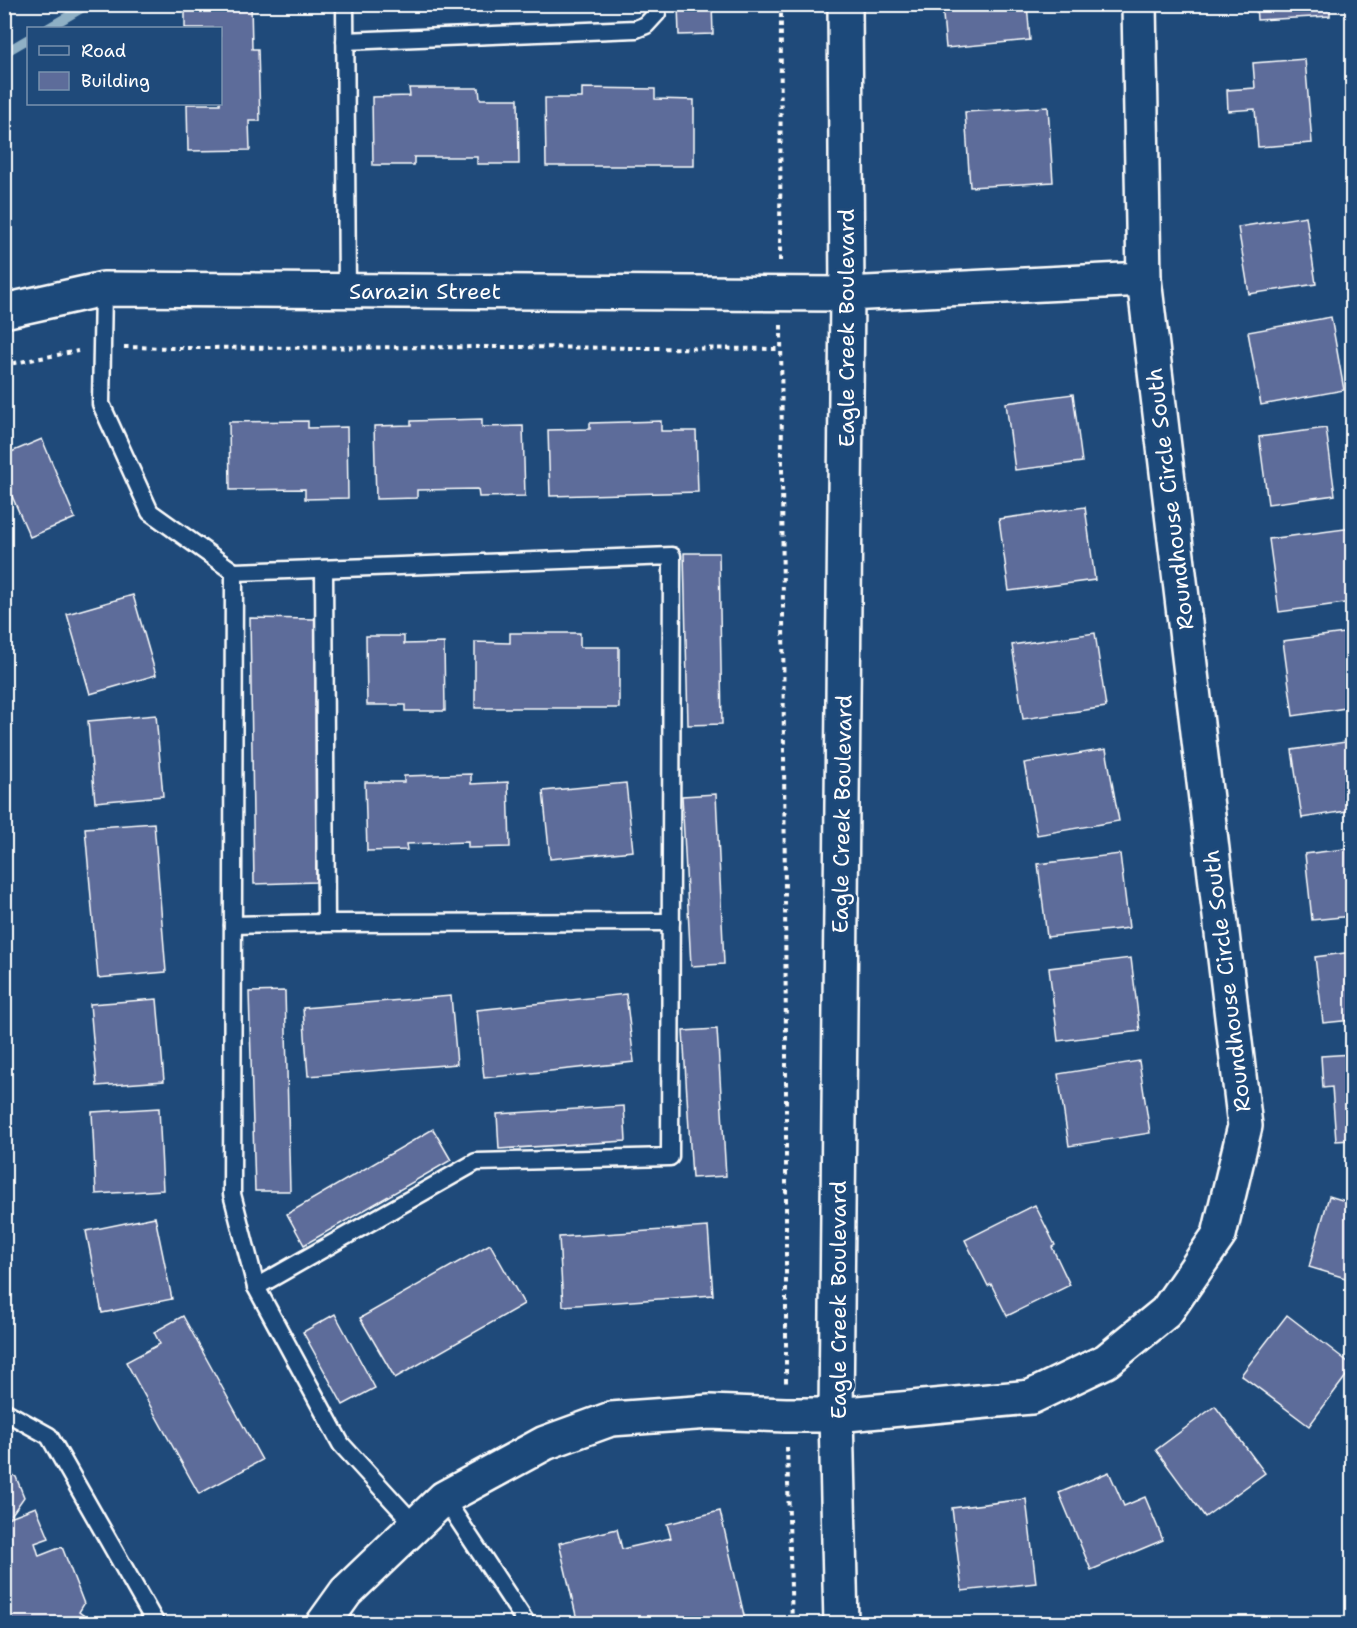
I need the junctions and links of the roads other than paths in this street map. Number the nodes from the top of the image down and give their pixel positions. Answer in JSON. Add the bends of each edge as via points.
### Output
{"nodes":[{"id":1,"x":345,"y":4,"type":"edge"},
{"id":2,"x":657,"y":4,"type":"edge"},
{"id":3,"x":845,"y":4,"type":"edge"},
{"id":4,"x":1139,"y":4,"type":"edge"},
{"id":5,"x":345,"y":41,"type":"junction"},
{"id":6,"x":1144,"y":279,"type":"junction"},
{"id":7,"x":103,"y":289,"type":"junction"},
{"id":8,"x":347,"y":291,"type":"junction"},
{"id":9,"x":847,"y":294,"type":"junction"},
{"id":10,"x":4,"y":310,"type":"edge"},
{"id":11,"x":324,"y":569,"type":"junction"},
{"id":12,"x":234,"y":572,"type":"junction"},
{"id":13,"x":670,"y":922,"type":"junction"},
{"id":14,"x":326,"y":923,"type":"junction"},
{"id":15,"x":233,"y":925,"type":"junction"},
{"id":16,"x":256,"y":1287,"type":"junction"},
{"id":17,"x":4,"y":1411,"type":"edge"},
{"id":18,"x":836,"y":1415,"type":"junction"},
{"id":19,"x":444,"y":1498,"type":"junction"},
{"id":20,"x":415,"y":1525,"type":"junction"},
{"id":21,"x":156,"y":1623,"type":"edge"},
{"id":22,"x":323,"y":1623,"type":"edge"},
{"id":23,"x":527,"y":1623,"type":"edge"},
{"id":24,"x":841,"y":1623,"type":"edge"}],
"edges":[{"from":1,"to":5,"type":"lane"},
{"from":2,"to":5,"type":"lane","via":[[657,12],[646,25],[636,29]]},
{"from":3,"to":9,"type":"street","name":"Eagle Creek Boulevard"},
{"from":4,"to":6,"type":"street","name":"Roundhouse Circle South"},
{"from":5,"to":8,"type":"lane"},
{"from":6,"to":9,"type":"street"},
{"from":6,"to":18,"type":"street","name":"Roundhouse Circle South","via":[[1245,1126],[1219,1235],[1166,1312],[1106,1361],[1031,1397]]},
{"from":7,"to":8,"type":"street","name":"Sarazin Street"},
{"from":7,"to":10,"type":"street","name":"Sarazin Street"},
{"from":7,"to":12,"type":"lane","via":[[101,404],[150,512]]},
{"from":8,"to":9,"type":"street","name":"Sarazin Street"},
{"from":9,"to":18,"type":"street","name":"Eagle Creek Boulevard"},
{"from":11,"to":12,"type":"lane"},
{"from":11,"to":13,"type":"lane","via":[[672,556]]},
{"from":11,"to":14,"type":"lane"},
{"from":12,"to":15,"type":"lane"},
{"from":13,"to":14,"type":"lane"},
{"from":13,"to":16,"type":"lane","via":[[670,1157],[476,1162]]},
{"from":14,"to":15,"type":"lane"},
{"from":15,"to":16,"type":"lane","via":[[232,1194]]},
{"from":16,"to":20,"type":"lane","via":[[341,1444]]},
{"from":17,"to":21,"type":"lane","via":[[49,1436]]},
{"from":18,"to":19,"type":"street","name":"Roundhouse Circle South","via":[[710,1412],[611,1419],[545,1443]]},
{"from":18,"to":24,"type":"street","name":"Eagle Creek Boulevard"},
{"from":19,"to":20,"type":"street","name":"Roundhouse Circle South"},
{"from":19,"to":23,"type":"lane"},
{"from":20,"to":22,"type":"street","name":"Roundhouse Circle South","via":[[346,1592]]}]}
